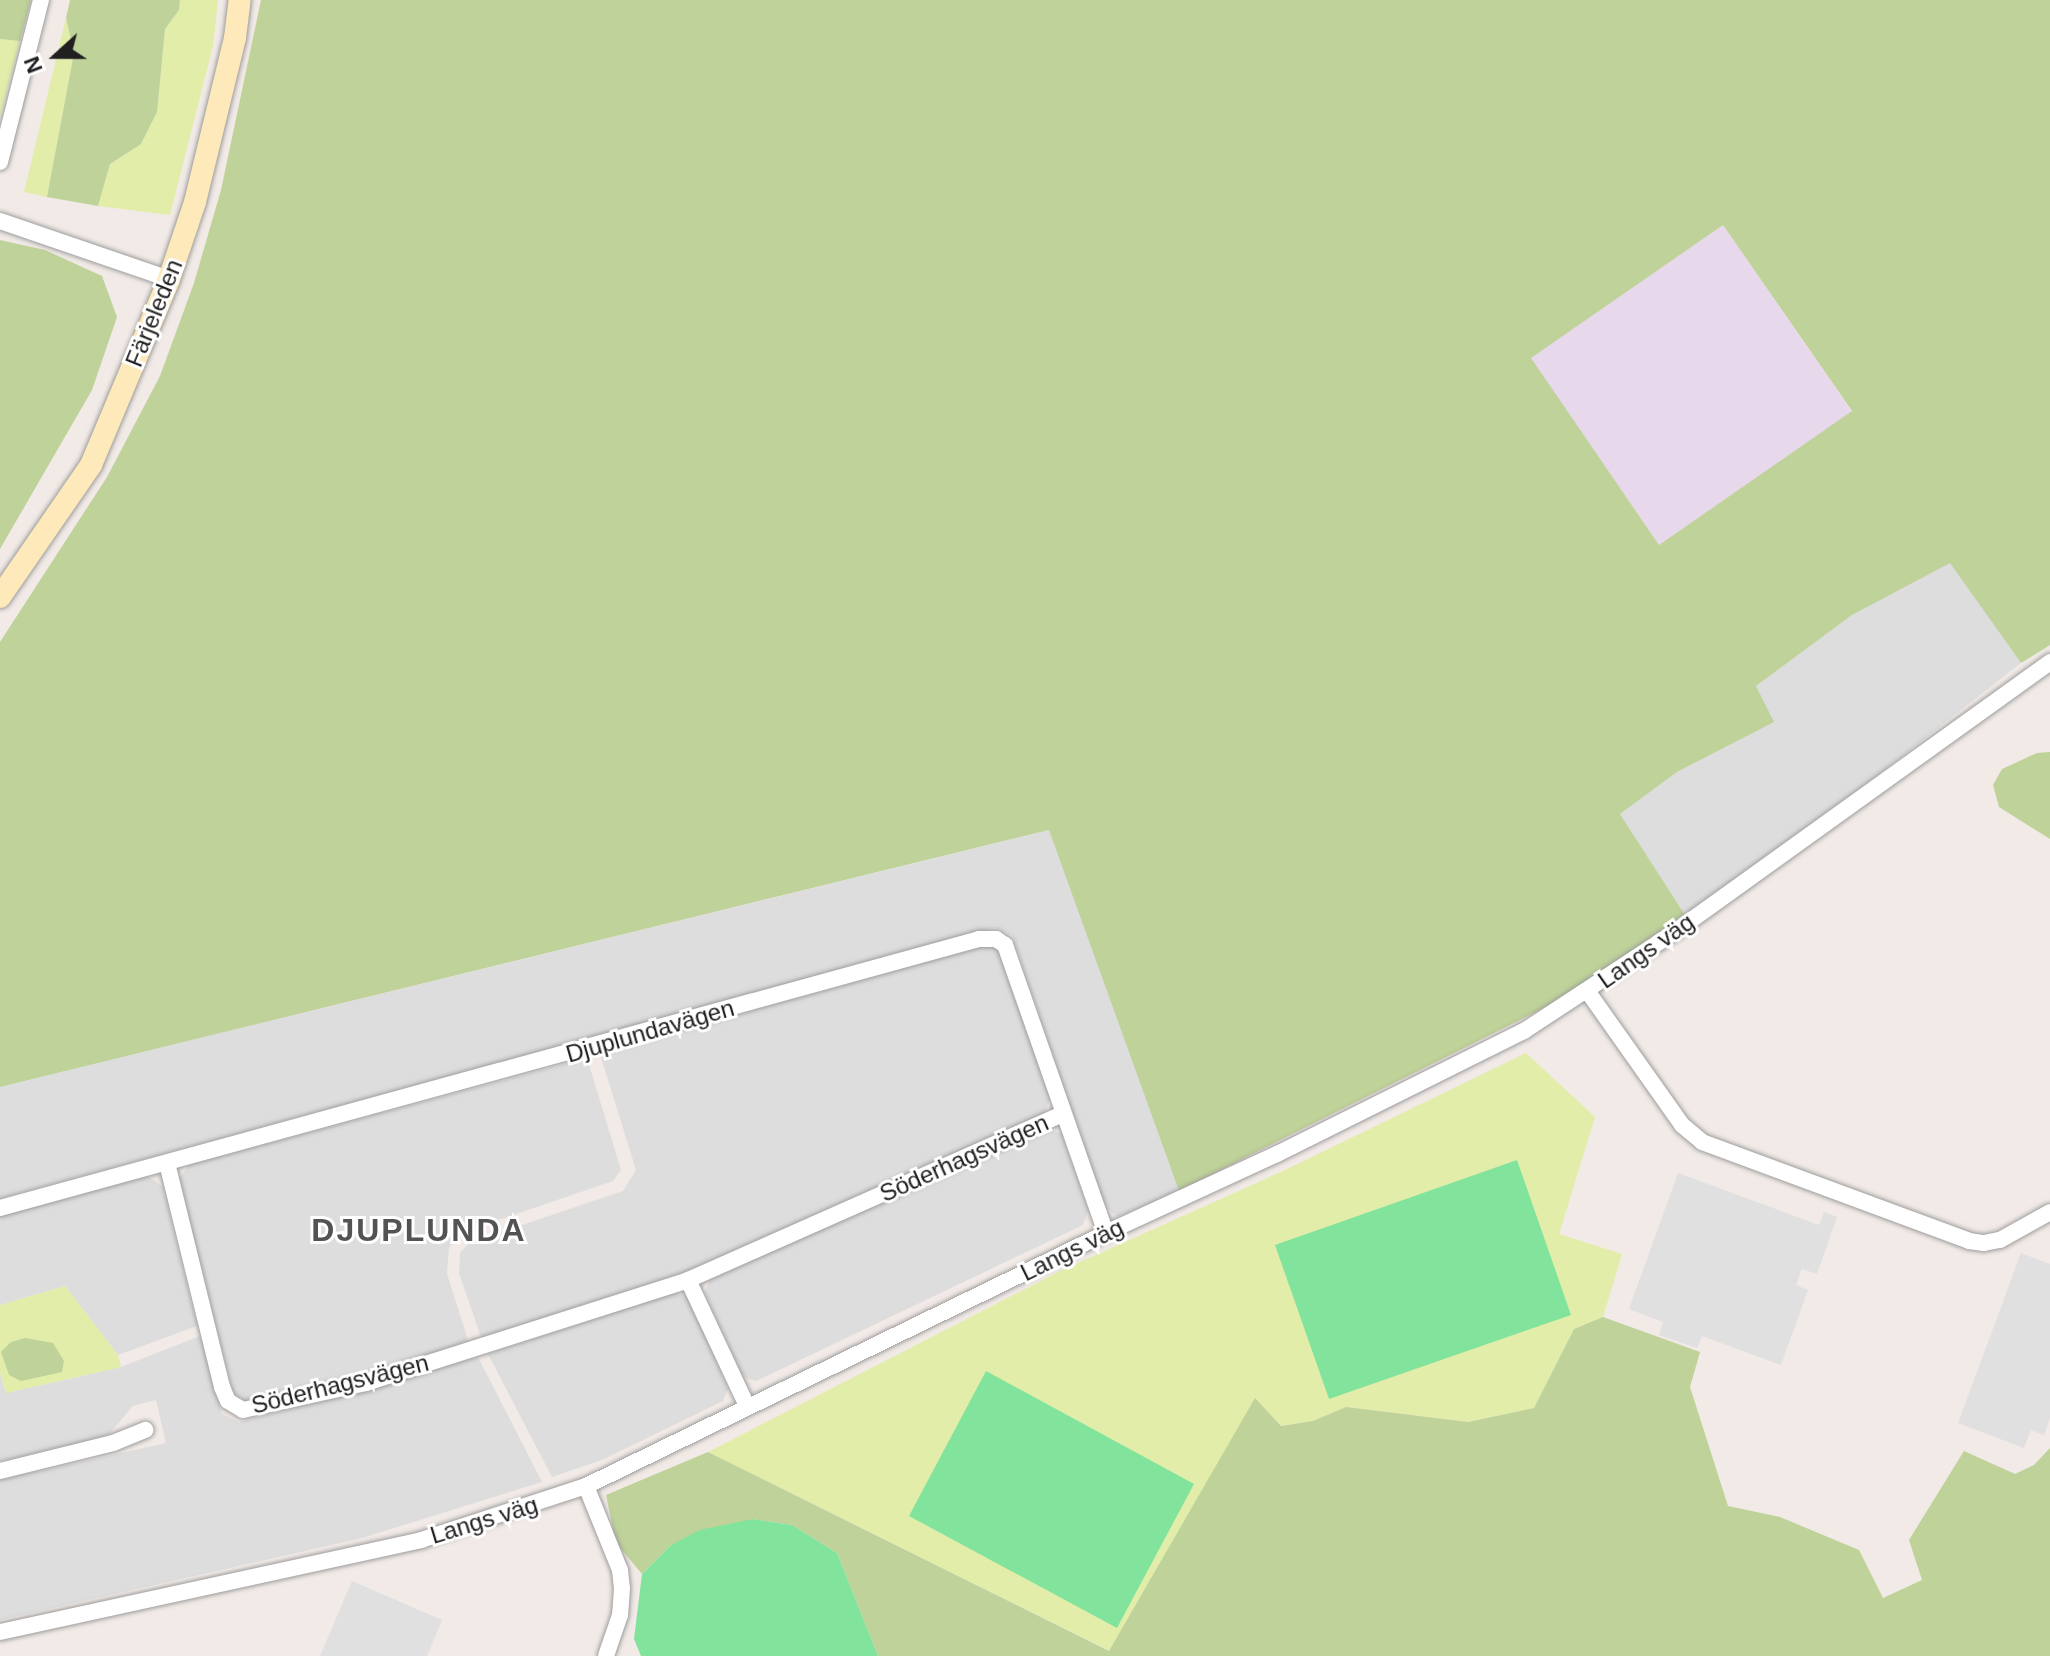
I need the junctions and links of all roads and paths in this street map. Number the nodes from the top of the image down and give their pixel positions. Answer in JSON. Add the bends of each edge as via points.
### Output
{"nodes":[{"id":1,"x":41,"y":0,"type":"edge"},
{"id":2,"x":240,"y":0,"type":"edge"},
{"id":3,"x":0,"y":162,"type":"edge"},
{"id":4,"x":0,"y":221,"type":"edge"},
{"id":5,"x":169,"y":279,"type":"junction"},
{"id":6,"x":0,"y":597,"type":"edge"},
{"id":7,"x":2050,"y":662,"type":"edge"},
{"id":8,"x":1588,"y":992,"type":"junction"},
{"id":9,"x":1063,"y":1114,"type":"junction"},
{"id":10,"x":167,"y":1163,"type":"junction"},
{"id":11,"x":0,"y":1208,"type":"edge"},
{"id":12,"x":2050,"y":1212,"type":"edge"},
{"id":13,"x":1106,"y":1233,"type":"junction"},
{"id":14,"x":688,"y":1280,"type":"junction"},
{"id":15,"x":747,"y":1406,"type":"junction"},
{"id":16,"x":145,"y":1430,"type":"dead end"},
{"id":17,"x":0,"y":1471,"type":"edge"},
{"id":18,"x":586,"y":1486,"type":"junction"},
{"id":19,"x":0,"y":1632,"type":"edge"},
{"id":20,"x":606,"y":1656,"type":"edge"}],
"edges":[{"from":1,"to":3,"type":"street"},
{"from":2,"to":5,"type":"main road","name":"Färjeleden","via":[[195,202]]},
{"from":4,"to":5,"type":"street"},
{"from":5,"to":6,"type":"main road","name":"Färjeleden","via":[[91,465]]},
{"from":7,"to":8,"type":"street","name":"Langs väg"},
{"from":8,"to":12,"type":"street","via":[[1682,1125],[1702,1142],[1969,1241],[2000,1240]]},
{"from":8,"to":13,"type":"street","name":"Langs väg","via":[[1478,1057]]},
{"from":9,"to":10,"type":"street","name":"Djuplundavägen","via":[[1005,945],[979,939]]},
{"from":9,"to":13,"type":"street","name":"Djuplundavägen"},
{"from":9,"to":14,"type":"street","name":"Söderhagsvägen"},
{"from":10,"to":11,"type":"street","name":"Djuplundavägen"},
{"from":10,"to":14,"type":"street","name":"Söderhagsvägen","via":[[222,1387],[228,1401],[243,1410],[366,1383]]},
{"from":13,"to":15,"type":"street","name":"Langs väg"},
{"from":14,"to":15,"type":"street"},
{"from":15,"to":18,"type":"street","name":"Langs väg"},
{"from":16,"to":17,"type":"street"},
{"from":18,"to":19,"type":"street","name":"Langs väg","via":[[394,1547]]},
{"from":18,"to":20,"type":"street","via":[[620,1570],[620,1615]]}]}
